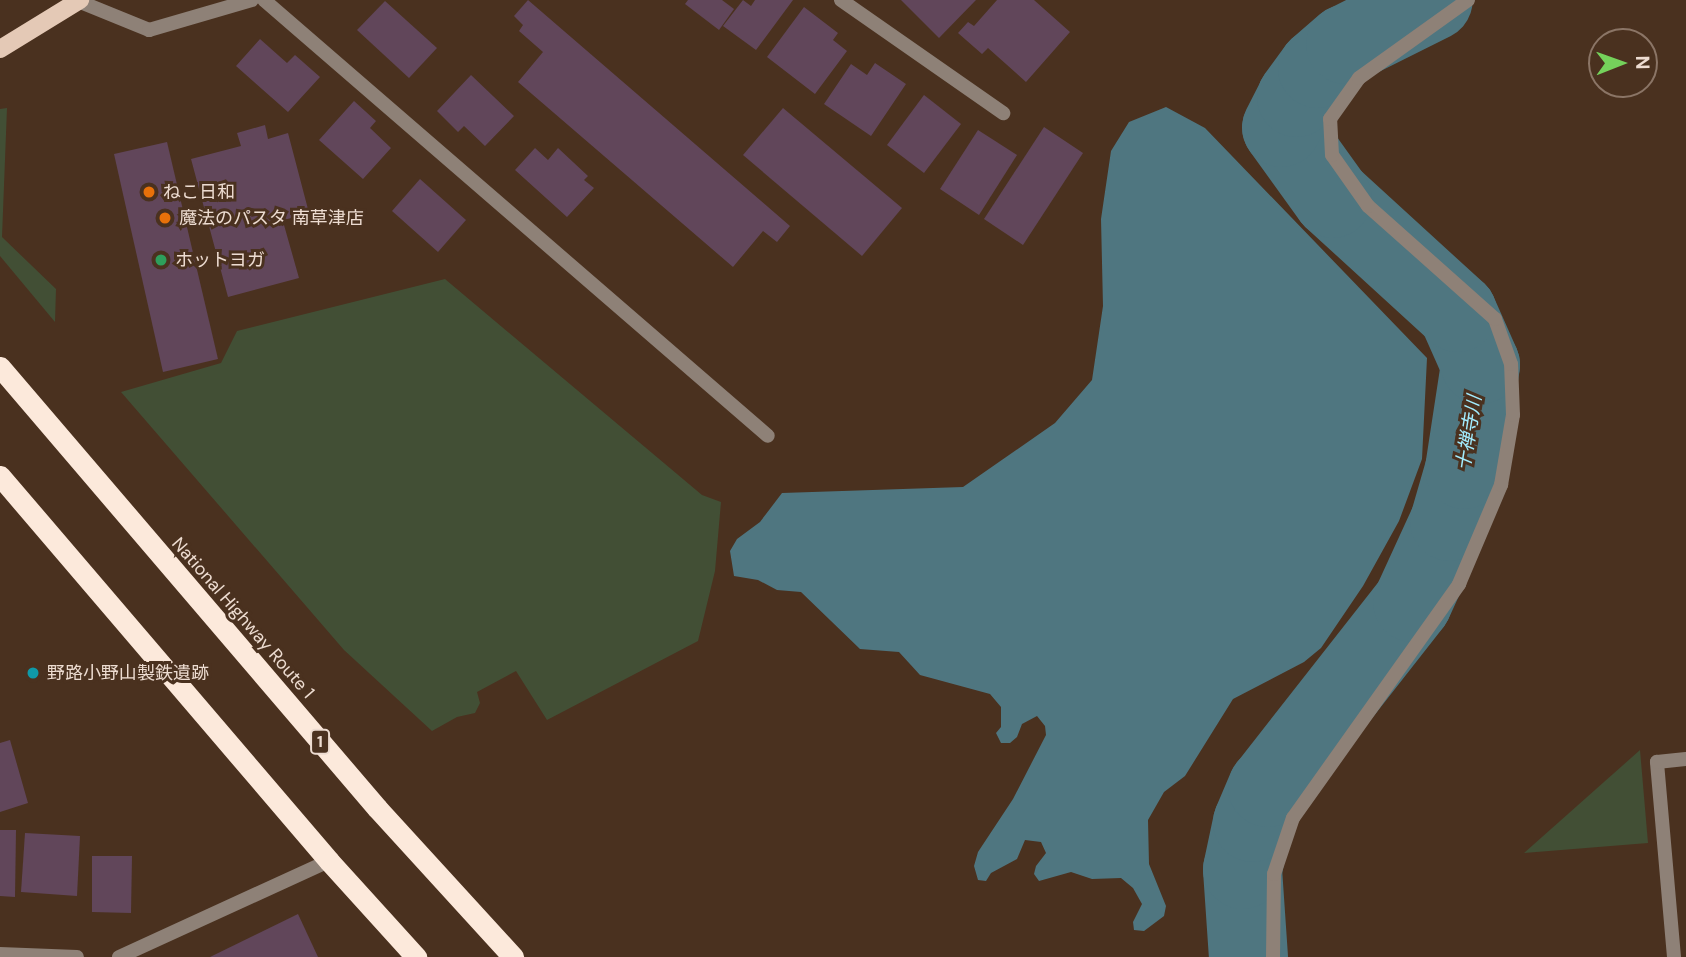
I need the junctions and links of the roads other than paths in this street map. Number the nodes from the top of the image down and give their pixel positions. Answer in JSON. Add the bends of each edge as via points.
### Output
{"nodes":[{"id":1,"x":252,"y":0,"type":"edge"},
{"id":2,"x":264,"y":0,"type":"edge"},
{"id":3,"x":841,"y":0,"type":"edge"},
{"id":4,"x":1468,"y":0,"type":"edge"},
{"id":5,"x":78,"y":1,"type":"edge"},
{"id":6,"x":0,"y":49,"type":"edge"},
{"id":7,"x":1003,"y":113,"type":"dead end"},
{"id":8,"x":0,"y":367,"type":"edge"},
{"id":9,"x":768,"y":436,"type":"dead end"},
{"id":10,"x":0,"y":476,"type":"edge"},
{"id":11,"x":1686,"y":759,"type":"edge"},
{"id":12,"x":329,"y":861,"type":"junction"},
{"id":13,"x":0,"y":954,"type":"edge"},
{"id":14,"x":77,"y":957,"type":"edge"},
{"id":15,"x":119,"y":957,"type":"edge"},
{"id":16,"x":416,"y":957,"type":"edge"},
{"id":17,"x":513,"y":957,"type":"edge"},
{"id":18,"x":1273,"y":957,"type":"edge"},
{"id":19,"x":1674,"y":957,"type":"edge"}],
"edges":[{"from":1,"to":5,"type":"street","via":[[149,30]]},
{"from":2,"to":9,"type":"street"},
{"from":3,"to":7,"type":"street"},
{"from":4,"to":18,"type":"street","via":[[1359,78],[1330,119],[1332,155],[1368,206],[1495,319],[1511,364],[1513,415],[1501,485],[1459,584],[1293,818],[1274,874]]},
{"from":5,"to":6,"type":"main road"},
{"from":8,"to":17,"type":"highway","name":"National Highway Route 1","number":"1","via":[[377,808]]},
{"from":10,"to":12,"type":"highway"},
{"from":11,"to":19,"type":"street","via":[[1657,762]]},
{"from":12,"to":15,"type":"street"},
{"from":12,"to":16,"type":"highway"},
{"from":13,"to":14,"type":"street"}]}
